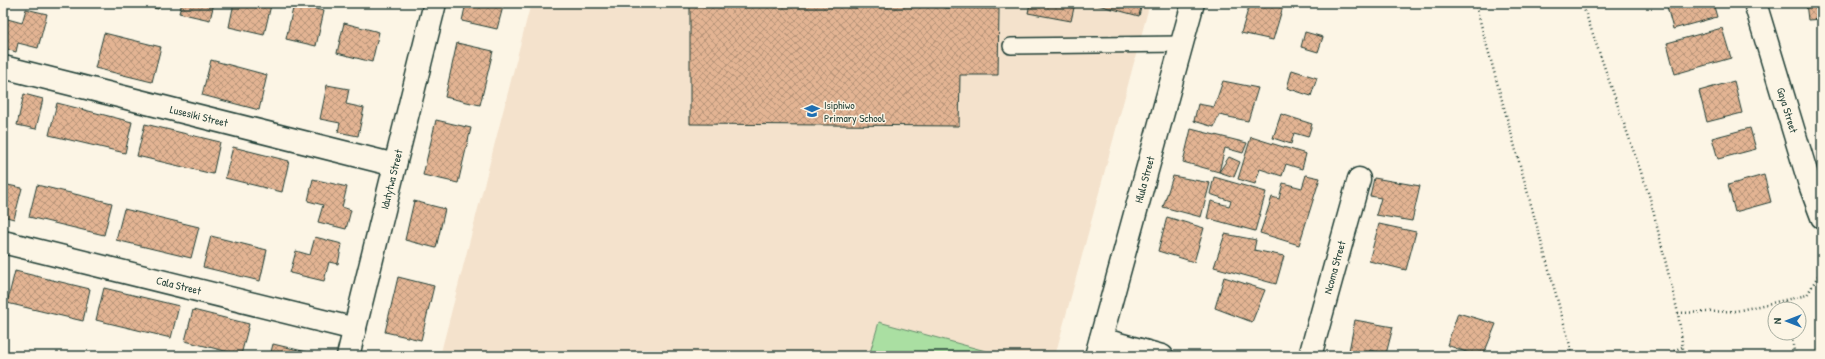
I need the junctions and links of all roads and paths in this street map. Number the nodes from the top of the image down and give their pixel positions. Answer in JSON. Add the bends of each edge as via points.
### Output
{"nodes":[{"id":1,"x":435,"y":3,"type":"edge"},
{"id":2,"x":1193,"y":3,"type":"edge"},
{"id":3,"x":1475,"y":3,"type":"edge"},
{"id":4,"x":1582,"y":3,"type":"edge"},
{"id":5,"x":1755,"y":3,"type":"edge"},
{"id":6,"x":1182,"y":44,"type":"junction"},
{"id":7,"x":1011,"y":46,"type":"dead end"},
{"id":8,"x":3,"y":68,"type":"edge"},
{"id":9,"x":395,"y":165,"type":"junction"},
{"id":10,"x":1359,"y":179,"type":"dead end"},
{"id":11,"x":1822,"y":217,"type":"edge"},
{"id":12,"x":3,"y":242,"type":"edge"},
{"id":13,"x":1822,"y":269,"type":"edge"},
{"id":14,"x":1786,"y":301,"type":"edge"},
{"id":15,"x":1767,"y":305,"type":"edge"},
{"id":16,"x":1678,"y":313,"type":"junction"},
{"id":17,"x":355,"y":329,"type":"junction"},
{"id":18,"x":1792,"y":341,"type":"edge"},
{"id":19,"x":1098,"y":347,"type":"edge"},
{"id":20,"x":1682,"y":347,"type":"junction"},
{"id":21,"x":348,"y":356,"type":"edge"},
{"id":22,"x":1162,"y":356,"type":"edge"},
{"id":23,"x":1310,"y":356,"type":"edge"},
{"id":24,"x":1574,"y":356,"type":"edge"},
{"id":25,"x":1663,"y":356,"type":"edge"},
{"id":26,"x":1684,"y":356,"type":"edge"},
{"id":27,"x":1797,"y":356,"type":"edge"}],
"edges":[{"from":1,"to":9,"type":"street","name":"Idutytwa Street"},
{"from":2,"to":6,"type":"street","name":"Hlula Street"},
{"from":3,"to":24,"type":"path"},
{"from":4,"to":16,"type":"path","via":[[1650,198]]},
{"from":5,"to":11,"type":"street","name":"Gaya Street"},
{"from":6,"to":7,"type":"lane"},
{"from":6,"to":19,"type":"street","name":"Hlula Street"},
{"from":8,"to":9,"type":"street","name":"Lusesiki Street"},
{"from":9,"to":17,"type":"street","name":"Idutytwa Street"},
{"from":10,"to":23,"type":"street","name":"Ncoma Street"},
{"from":12,"to":17,"type":"street","name":"Cala Street"},
{"from":13,"to":14,"type":"path","via":[[1806,295]]},
{"from":15,"to":16,"type":"path","via":[[1736,311]]},
{"from":16,"to":20,"type":"path"},
{"from":17,"to":21,"type":"street","name":"Idutytwa Street"},
{"from":18,"to":27,"type":"path"},
{"from":19,"to":22,"type":"street"},
{"from":20,"to":25,"type":"path"},
{"from":20,"to":26,"type":"path"}]}
